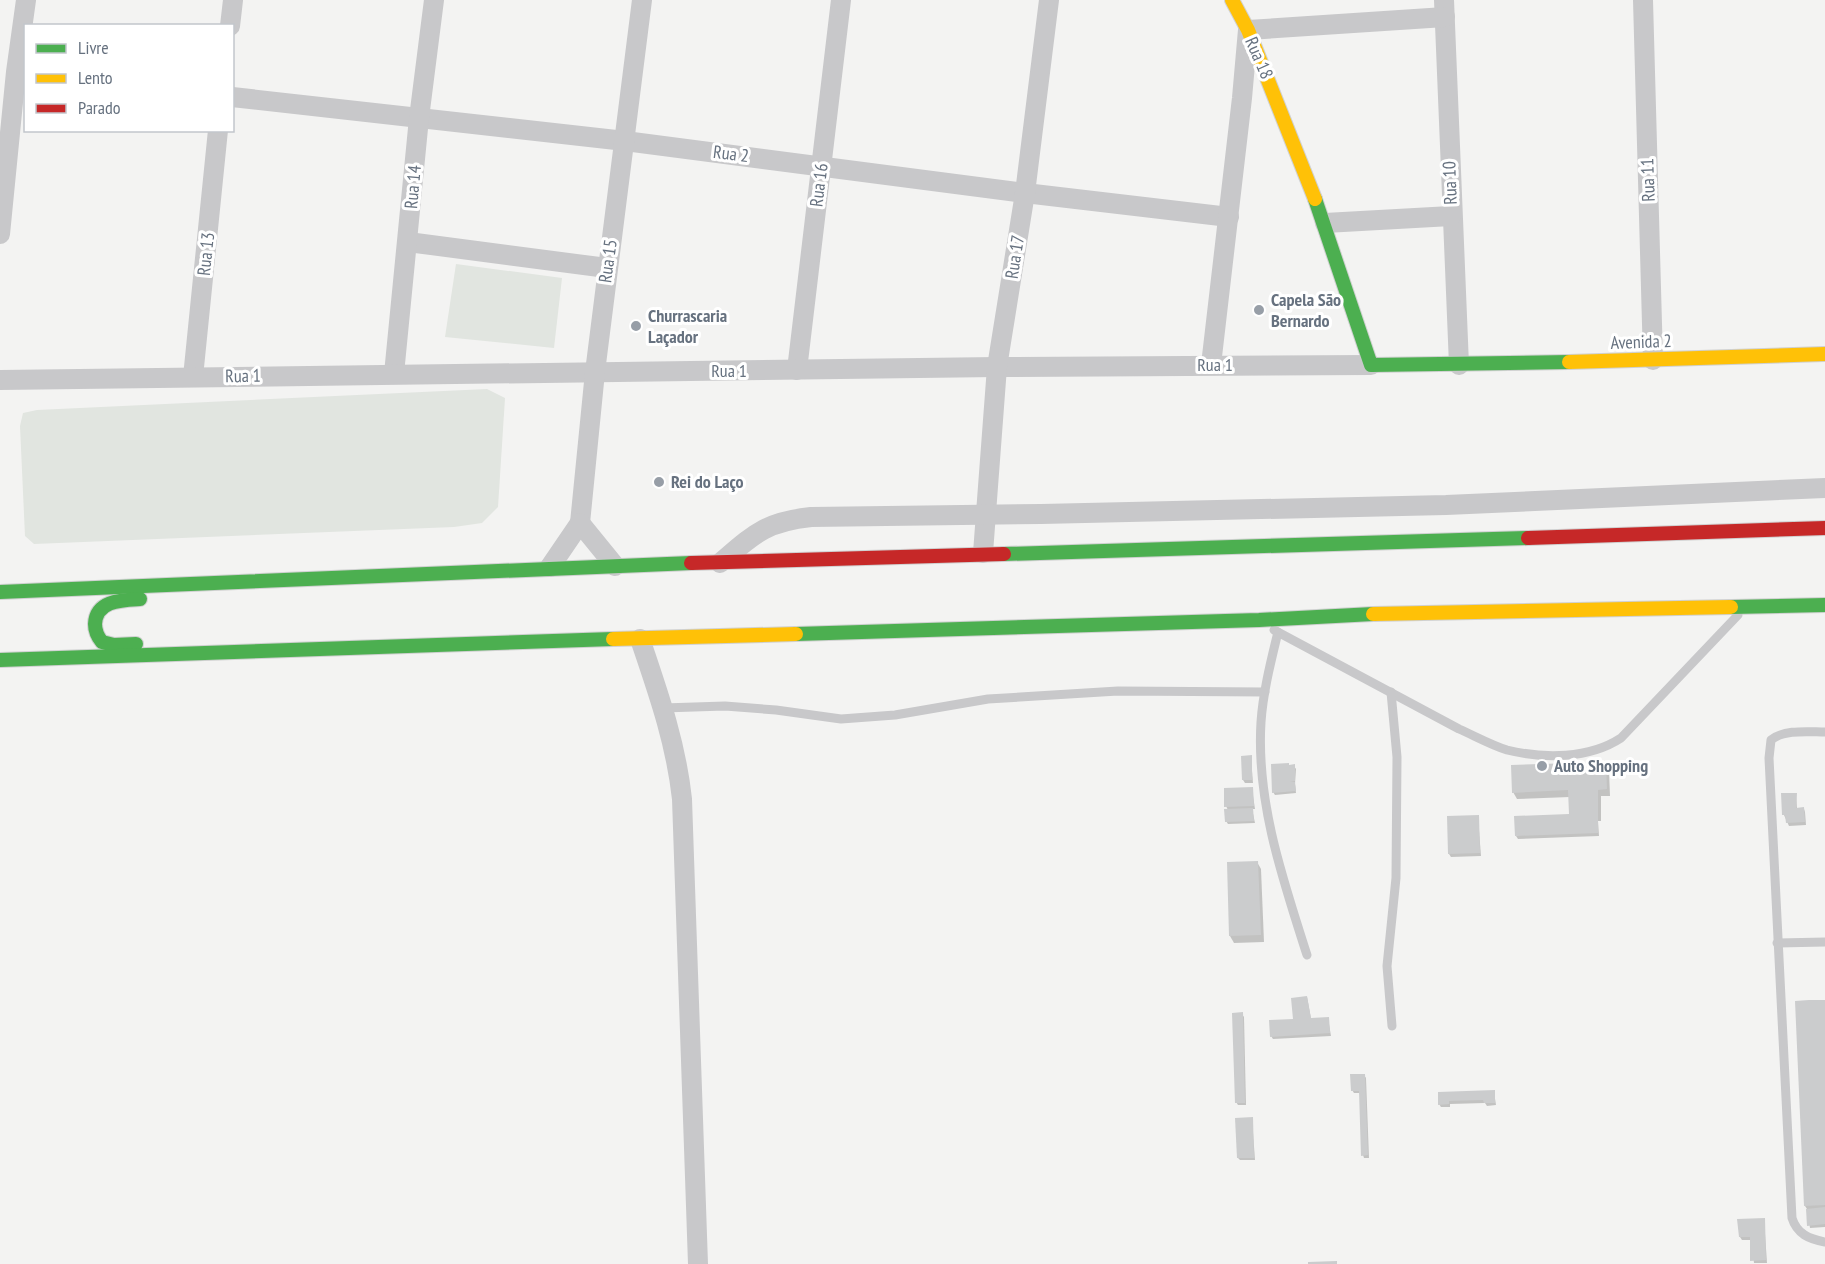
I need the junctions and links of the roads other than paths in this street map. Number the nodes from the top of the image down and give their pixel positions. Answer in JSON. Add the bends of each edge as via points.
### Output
{"nodes":[{"id":1,"x":26,"y":0,"type":"edge"},
{"id":2,"x":233,"y":0,"type":"edge"},
{"id":3,"x":434,"y":0,"type":"edge"},
{"id":4,"x":642,"y":0,"type":"edge"},
{"id":5,"x":841,"y":0,"type":"edge"},
{"id":6,"x":1049,"y":0,"type":"edge"},
{"id":7,"x":1232,"y":0,"type":"edge"},
{"id":8,"x":1642,"y":0,"type":"edge"},
{"id":9,"x":1444,"y":8,"type":"edge"},
{"id":10,"x":230,"y":24,"type":"edge"},
{"id":11,"x":1248,"y":30,"type":"junction"},
{"id":12,"x":14,"y":71,"type":"edge"},
{"id":13,"x":234,"y":97,"type":"edge"},
{"id":14,"x":419,"y":118,"type":"junction"},
{"id":15,"x":218,"y":132,"type":"edge"},
{"id":16,"x":625,"y":141,"type":"junction"},
{"id":17,"x":821,"y":166,"type":"junction"},
{"id":18,"x":1025,"y":193,"type":"junction"},
{"id":19,"x":1452,"y":216,"type":"junction"},
{"id":20,"x":1229,"y":217,"type":"junction"},
{"id":21,"x":1325,"y":224,"type":"junction"},
{"id":22,"x":0,"y":234,"type":"edge"},
{"id":23,"x":408,"y":242,"type":"junction"},
{"id":24,"x":607,"y":268,"type":"junction"},
{"id":25,"x":1825,"y":354,"type":"edge"},
{"id":26,"x":1653,"y":360,"type":"junction"},
{"id":27,"x":1211,"y":365,"type":"junction"},
{"id":28,"x":1371,"y":365,"type":"junction"},
{"id":29,"x":1459,"y":365,"type":"junction"},
{"id":30,"x":997,"y":367,"type":"junction"},
{"id":31,"x":797,"y":370,"type":"junction"},
{"id":32,"x":594,"y":372,"type":"junction"},
{"id":33,"x":394,"y":374,"type":"junction"},
{"id":34,"x":193,"y":376,"type":"junction"},
{"id":35,"x":0,"y":380,"type":"edge"},
{"id":36,"x":1825,"y":488,"type":"edge"},
{"id":37,"x":986,"y":514,"type":"junction"},
{"id":38,"x":580,"y":523,"type":"junction"},
{"id":39,"x":1825,"y":528,"type":"edge"},
{"id":40,"x":983,"y":553,"type":"junction"},
{"id":41,"x":720,"y":563,"type":"junction"},
{"id":42,"x":615,"y":566,"type":"junction"},
{"id":43,"x":550,"y":567,"type":"junction"},
{"id":44,"x":277,"y":581,"type":"junction"},
{"id":45,"x":0,"y":592,"type":"edge"},
{"id":46,"x":1825,"y":605,"type":"edge"},
{"id":47,"x":1745,"y":607,"type":"junction"},
{"id":48,"x":1259,"y":620,"type":"junction"},
{"id":49,"x":1278,"y":632,"type":"junction"},
{"id":50,"x":640,"y":639,"type":"junction"},
{"id":51,"x":291,"y":649,"type":"junction"},
{"id":52,"x":0,"y":660,"type":"edge"},
{"id":53,"x":1265,"y":692,"type":"junction"},
{"id":54,"x":1391,"y":692,"type":"junction"},
{"id":55,"x":663,"y":708,"type":"junction"},
{"id":56,"x":1825,"y":732,"type":"edge"},
{"id":57,"x":1825,"y":942,"type":"edge"},
{"id":58,"x":1777,"y":943,"type":"junction"},
{"id":59,"x":1307,"y":955,"type":"dead end"},
{"id":60,"x":1392,"y":1026,"type":"dead end"},
{"id":61,"x":1825,"y":1242,"type":"edge"},
{"id":62,"x":698,"y":1264,"type":"edge"}],
"edges":[{"from":1,"to":12,"type":"street"},
{"from":2,"to":10,"type":"street"},
{"from":3,"to":14,"type":"street","name":"Rua 14"},
{"from":4,"to":16,"type":"street","name":"Rua 15"},
{"from":5,"to":17,"type":"street","name":"Rua 16"},
{"from":6,"to":18,"type":"street","name":"Rua 17"},
{"from":7,"to":11,"type":"main road"},
{"from":8,"to":26,"type":"street","name":"Rua 11"},
{"from":9,"to":11,"type":"street"},
{"from":9,"to":19,"type":"street","name":"Rua 10"},
{"from":11,"to":20,"type":"street","name":"Rua 18"},
{"from":11,"to":21,"type":"main road","name":"Rua 18"},
{"from":12,"to":22,"type":"street"},
{"from":13,"to":14,"type":"street","name":"Rua 2"},
{"from":14,"to":16,"type":"street","name":"Rua 2"},
{"from":14,"to":23,"type":"street","name":"Rua 14"},
{"from":15,"to":34,"type":"street","name":"Rua 13"},
{"from":16,"to":17,"type":"street","name":"Rua 2"},
{"from":16,"to":24,"type":"street","name":"Rua 15"},
{"from":17,"to":18,"type":"street","name":"Rua 2"},
{"from":17,"to":31,"type":"street","name":"Rua 16"},
{"from":18,"to":20,"type":"street","name":"Rua 2"},
{"from":18,"to":30,"type":"street","name":"Rua 17"},
{"from":19,"to":21,"type":"street"},
{"from":19,"to":29,"type":"street","name":"Rua 10"},
{"from":20,"to":27,"type":"street","name":"Rua 18"},
{"from":21,"to":28,"type":"main road","name":"Rua 18"},
{"from":23,"to":24,"type":"street"},
{"from":23,"to":33,"type":"street","name":"Rua 14"},
{"from":24,"to":32,"type":"street","name":"Rua 15"},
{"from":25,"to":26,"type":"main road","name":"Avenida 2"},
{"from":26,"to":29,"type":"main road","name":"Avenida 2"},
{"from":27,"to":28,"type":"street","name":"Rua 1"},
{"from":27,"to":30,"type":"street","name":"Rua 1"},
{"from":28,"to":29,"type":"main road","name":"Rua 1"},
{"from":30,"to":31,"type":"street","name":"Rua 1"},
{"from":30,"to":37,"type":"street","name":"Rua 17"},
{"from":31,"to":32,"type":"street","name":"Rua 1"},
{"from":32,"to":33,"type":"street","name":"Rua 1"},
{"from":32,"to":38,"type":"street","name":"Rua 15"},
{"from":33,"to":34,"type":"street","name":"Rua 1"},
{"from":34,"to":35,"type":"street","name":"Rua 1"},
{"from":36,"to":37,"type":"street","via":[[1446,505]]},
{"from":37,"to":40,"type":"street","name":"Rua 17"},
{"from":37,"to":41,"type":"street","via":[[792,519],[754,534]]},
{"from":38,"to":42,"type":"street"},
{"from":38,"to":43,"type":"street"},
{"from":39,"to":40,"type":"main road"},
{"from":40,"to":41,"type":"main road"},
{"from":41,"to":42,"type":"main road"},
{"from":42,"to":43,"type":"main road"},
{"from":43,"to":44,"type":"main road"},
{"from":44,"to":45,"type":"main road"},
{"from":44,"to":51,"type":"main road","via":[[264,590],[243,595],[119,600],[103,606],[96,616],[95,630],[101,642],[109,645],[242,639]]},
{"from":46,"to":47,"type":"main road"},
{"from":47,"to":48,"type":"main road","via":[[1415,612]]},
{"from":47,"to":54,"type":"lane","via":[[1621,738],[1592,752],[1557,756],[1505,749]]},
{"from":48,"to":49,"type":"lane"},
{"from":48,"to":50,"type":"main road"},
{"from":49,"to":53,"type":"lane"},
{"from":49,"to":54,"type":"lane"},
{"from":50,"to":51,"type":"main road"},
{"from":50,"to":55,"type":"street"},
{"from":51,"to":52,"type":"main road"},
{"from":53,"to":55,"type":"lane","via":[[1118,691],[988,699],[895,715],[841,719],[724,706]]},
{"from":53,"to":59,"type":"lane","via":[[1261,747],[1266,804],[1280,868]]},
{"from":54,"to":60,"type":"lane","via":[[1397,757],[1396,878],[1387,966]]},
{"from":55,"to":62,"type":"street","via":[[682,799]]},
{"from":56,"to":58,"type":"lane","via":[[1785,734],[1772,740],[1769,758]]},
{"from":57,"to":58,"type":"lane"},
{"from":58,"to":61,"type":"lane","via":[[1791,1218],[1799,1232]]}]}
